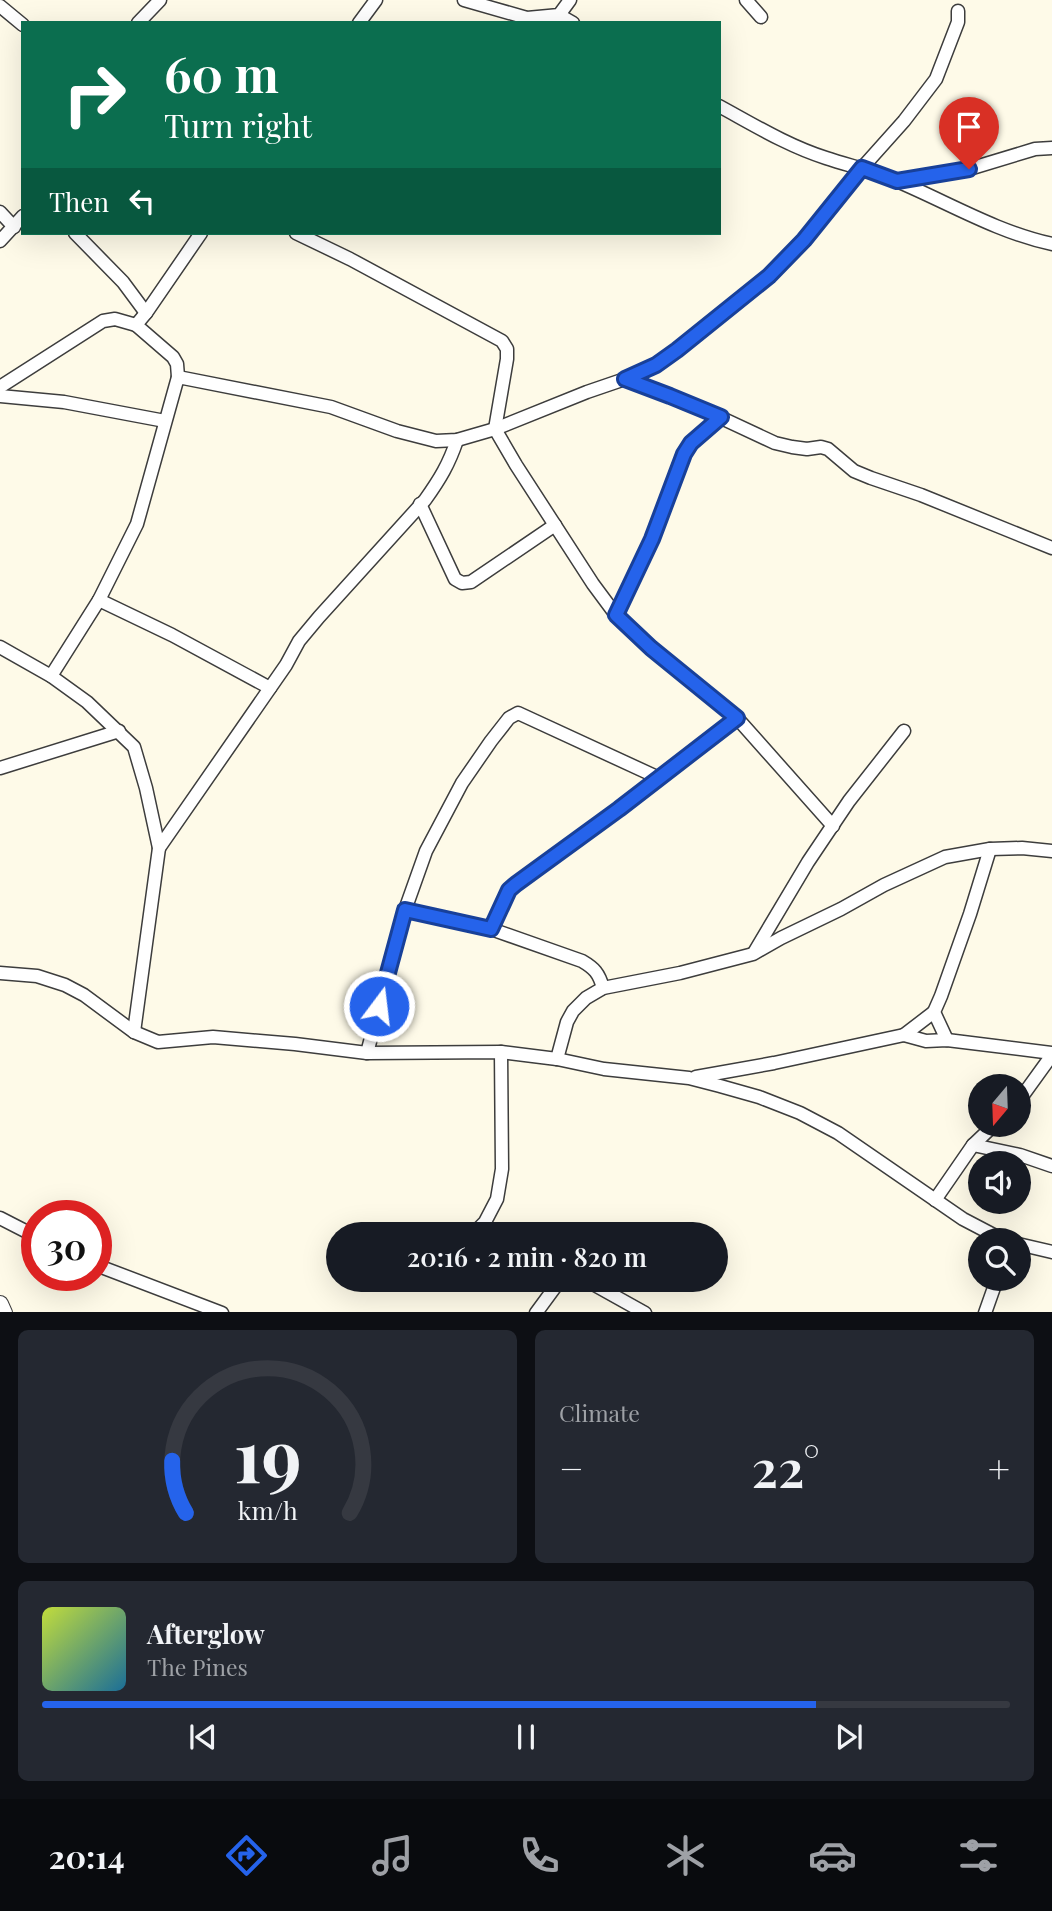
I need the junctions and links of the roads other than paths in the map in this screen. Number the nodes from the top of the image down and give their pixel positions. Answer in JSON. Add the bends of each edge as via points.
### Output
{"nodes":[{"id":1,"x":160,"y":0,"type":"edge"},
{"id":2,"x":376,"y":0,"type":"edge"},
{"id":3,"x":464,"y":0,"type":"edge"},
{"id":4,"x":570,"y":0,"type":"edge"},
{"id":5,"x":746,"y":0,"type":"edge"},
{"id":6,"x":0,"y":6,"type":"edge"},
{"id":7,"x":958,"y":11,"type":"dead end"},
{"id":8,"x":559,"y":15,"type":"junction"},
{"id":9,"x":761,"y":18,"type":"dead end"},
{"id":10,"x":525,"y":20,"type":"edge"},
{"id":11,"x":140,"y":21,"type":"edge"},
{"id":12,"x":360,"y":21,"type":"edge"},
{"id":13,"x":570,"y":21,"type":"edge"},
{"id":14,"x":21,"y":23,"type":"edge"},
{"id":15,"x":721,"y":107,"type":"edge"},
{"id":16,"x":1052,"y":148,"type":"edge"},
{"id":17,"x":862,"y":168,"type":"junction"},
{"id":18,"x":897,"y":181,"type":"junction"},
{"id":19,"x":0,"y":212,"type":"edge"},
{"id":20,"x":21,"y":218,"type":"edge"},
{"id":21,"x":14,"y":227,"type":"junction"},
{"id":22,"x":77,"y":235,"type":"edge"},
{"id":23,"x":200,"y":235,"type":"edge"},
{"id":24,"x":300,"y":235,"type":"edge"},
{"id":25,"x":0,"y":241,"type":"edge"},
{"id":26,"x":1052,"y":244,"type":"edge"},
{"id":27,"x":146,"y":313,"type":"junction"},
{"id":28,"x":135,"y":325,"type":"junction"},
{"id":29,"x":178,"y":377,"type":"junction"},
{"id":30,"x":625,"y":379,"type":"junction"},
{"id":31,"x":0,"y":387,"type":"edge"},
{"id":32,"x":0,"y":396,"type":"edge"},
{"id":33,"x":721,"y":417,"type":"junction"},
{"id":34,"x":165,"y":421,"type":"junction"},
{"id":35,"x":495,"y":429,"type":"junction"},
{"id":36,"x":457,"y":440,"type":"junction"},
{"id":37,"x":420,"y":504,"type":"junction"},
{"id":38,"x":555,"y":525,"type":"junction"},
{"id":39,"x":1052,"y":548,"type":"edge"},
{"id":40,"x":99,"y":600,"type":"junction"},
{"id":41,"x":616,"y":615,"type":"junction"},
{"id":42,"x":0,"y":647,"type":"edge"},
{"id":43,"x":51,"y":676,"type":"junction"},
{"id":44,"x":270,"y":688,"type":"junction"},
{"id":45,"x":737,"y":718,"type":"junction"},
{"id":46,"x":119,"y":731,"type":"junction"},
{"id":47,"x":904,"y":731,"type":"dead end"},
{"id":48,"x":0,"y":768,"type":"edge"},
{"id":49,"x":659,"y":778,"type":"junction"},
{"id":50,"x":833,"y":826,"type":"junction"},
{"id":51,"x":159,"y":848,"type":"junction"},
{"id":52,"x":990,"y":849,"type":"junction"},
{"id":53,"x":1052,"y":851,"type":"edge"},
{"id":54,"x":405,"y":910,"type":"junction"},
{"id":55,"x":491,"y":929,"type":"junction"},
{"id":56,"x":753,"y":954,"type":"junction"},
{"id":57,"x":0,"y":973,"type":"edge"},
{"id":58,"x":603,"y":988,"type":"junction"},
{"id":59,"x":933,"y":1012,"type":"junction"},
{"id":60,"x":134,"y":1032,"type":"junction"},
{"id":61,"x":904,"y":1035,"type":"junction"},
{"id":62,"x":947,"y":1040,"type":"junction"},
{"id":63,"x":501,"y":1052,"type":"junction"},
{"id":64,"x":367,"y":1053,"type":"junction"},
{"id":65,"x":1052,"y":1054,"type":"edge"},
{"id":66,"x":557,"y":1059,"type":"junction"},
{"id":67,"x":689,"y":1079,"type":"junction"},
{"id":68,"x":1031,"y":1084,"type":"edge"},
{"id":69,"x":980,"y":1138,"type":"edge"},
{"id":70,"x":973,"y":1144,"type":"junction"},
{"id":71,"x":1052,"y":1166,"type":"edge"},
{"id":72,"x":935,"y":1200,"type":"junction"},
{"id":73,"x":0,"y":1219,"type":"edge"},
{"id":74,"x":485,"y":1222,"type":"edge"},
{"id":75,"x":980,"y":1228,"type":"edge"},
{"id":76,"x":21,"y":1229,"type":"edge"},
{"id":77,"x":1031,"y":1247,"type":"edge"},
{"id":78,"x":1052,"y":1252,"type":"edge"},
{"id":79,"x":112,"y":1272,"type":"edge"},
{"id":80,"x":993,"y":1291,"type":"edge"},
{"id":81,"x":551,"y":1292,"type":"edge"},
{"id":82,"x":608,"y":1292,"type":"edge"},
{"id":83,"x":0,"y":1304,"type":"edge"},
{"id":84,"x":195,"y":1307,"type":"edge"},
{"id":85,"x":4,"y":1312,"type":"edge"},
{"id":86,"x":222,"y":1312,"type":"edge"},
{"id":87,"x":536,"y":1312,"type":"edge"},
{"id":88,"x":645,"y":1312,"type":"edge"},
{"id":89,"x":985,"y":1312,"type":"edge"}],
"edges":[{"from":1,"to":11,"type":"street"},
{"from":2,"to":12,"type":"street"},
{"from":3,"to":10,"type":"street"},
{"from":4,"to":8,"type":"street"},
{"from":5,"to":9,"type":"street"},
{"from":6,"to":14,"type":"street"},
{"from":7,"to":17,"type":"street","via":[[936,79]]},
{"from":8,"to":10,"type":"street"},
{"from":8,"to":13,"type":"street"},
{"from":15,"to":17,"type":"street","via":[[787,143]]},
{"from":16,"to":18,"type":"street"},
{"from":17,"to":18,"type":"street"},
{"from":17,"to":30,"type":"street","via":[[769,276],[677,350]]},
{"from":18,"to":26,"type":"street","via":[[991,225]]},
{"from":19,"to":21,"type":"street"},
{"from":20,"to":21,"type":"street"},
{"from":21,"to":25,"type":"street"},
{"from":22,"to":27,"type":"street"},
{"from":23,"to":27,"type":"street"},
{"from":24,"to":35,"type":"street","via":[[502,341],[507,359]]},
{"from":27,"to":28,"type":"street"},
{"from":28,"to":29,"type":"street","via":[[173,357]]},
{"from":28,"to":31,"type":"street","via":[[103,321]]},
{"from":29,"to":34,"type":"street"},
{"from":29,"to":36,"type":"street","via":[[331,407],[436,441]]},
{"from":30,"to":33,"type":"street"},
{"from":30,"to":35,"type":"street"},
{"from":32,"to":34,"type":"street","via":[[64,402]]},
{"from":33,"to":39,"type":"street","via":[[775,443],[828,449],[854,471]]},
{"from":33,"to":41,"type":"street","via":[[684,454],[652,539]]},
{"from":34,"to":40,"type":"street","via":[[137,524]]},
{"from":35,"to":36,"type":"street"},
{"from":35,"to":38,"type":"street"},
{"from":36,"to":37,"type":"street","via":[[450,462]]},
{"from":37,"to":38,"type":"street","via":[[455,579],[462,583],[471,582]]},
{"from":37,"to":44,"type":"street","via":[[299,641]]},
{"from":38,"to":41,"type":"street"},
{"from":40,"to":43,"type":"street"},
{"from":40,"to":44,"type":"street"},
{"from":41,"to":45,"type":"street"},
{"from":42,"to":43,"type":"street"},
{"from":43,"to":46,"type":"street"},
{"from":44,"to":51,"type":"street"},
{"from":45,"to":49,"type":"street"},
{"from":45,"to":50,"type":"street"},
{"from":46,"to":48,"type":"street"},
{"from":46,"to":51,"type":"street","via":[[134,747]]},
{"from":47,"to":50,"type":"street"},
{"from":49,"to":54,"type":"street","via":[[518,713],[512,715],[454,797],[426,851]]},
{"from":49,"to":55,"type":"street","via":[[509,890]]},
{"from":50,"to":56,"type":"street"},
{"from":51,"to":60,"type":"street"},
{"from":52,"to":53,"type":"street"},
{"from":52,"to":56,"type":"street","via":[[946,857]]},
{"from":52,"to":59,"type":"street"},
{"from":54,"to":55,"type":"street"},
{"from":54,"to":64,"type":"street"},
{"from":55,"to":58,"type":"street","via":[[582,961],[600,974]]},
{"from":56,"to":58,"type":"street"},
{"from":57,"to":60,"type":"street","via":[[37,976],[65,985]]},
{"from":58,"to":66,"type":"street","via":[[573,1011]]},
{"from":59,"to":61,"type":"street"},
{"from":59,"to":62,"type":"street"},
{"from":60,"to":64,"type":"street","via":[[158,1042],[214,1037]]},
{"from":61,"to":62,"type":"street"},
{"from":61,"to":67,"type":"street"},
{"from":62,"to":65,"type":"street"},
{"from":63,"to":64,"type":"street"},
{"from":63,"to":66,"type":"street"},
{"from":63,"to":74,"type":"street","via":[[502,1169],[497,1199]]},
{"from":65,"to":68,"type":"street"},
{"from":66,"to":67,"type":"street"},
{"from":67,"to":72,"type":"street","via":[[800,1113],[838,1133]]},
{"from":69,"to":70,"type":"street"},
{"from":70,"to":71,"type":"street"},
{"from":70,"to":72,"type":"street"},
{"from":72,"to":75,"type":"street"},
{"from":73,"to":76,"type":"street"},
{"from":77,"to":78,"type":"street"},
{"from":79,"to":84,"type":"street"},
{"from":80,"to":89,"type":"street"},
{"from":81,"to":87,"type":"street"},
{"from":82,"to":88,"type":"street"},
{"from":83,"to":85,"type":"street"},
{"from":84,"to":86,"type":"street"}]}
